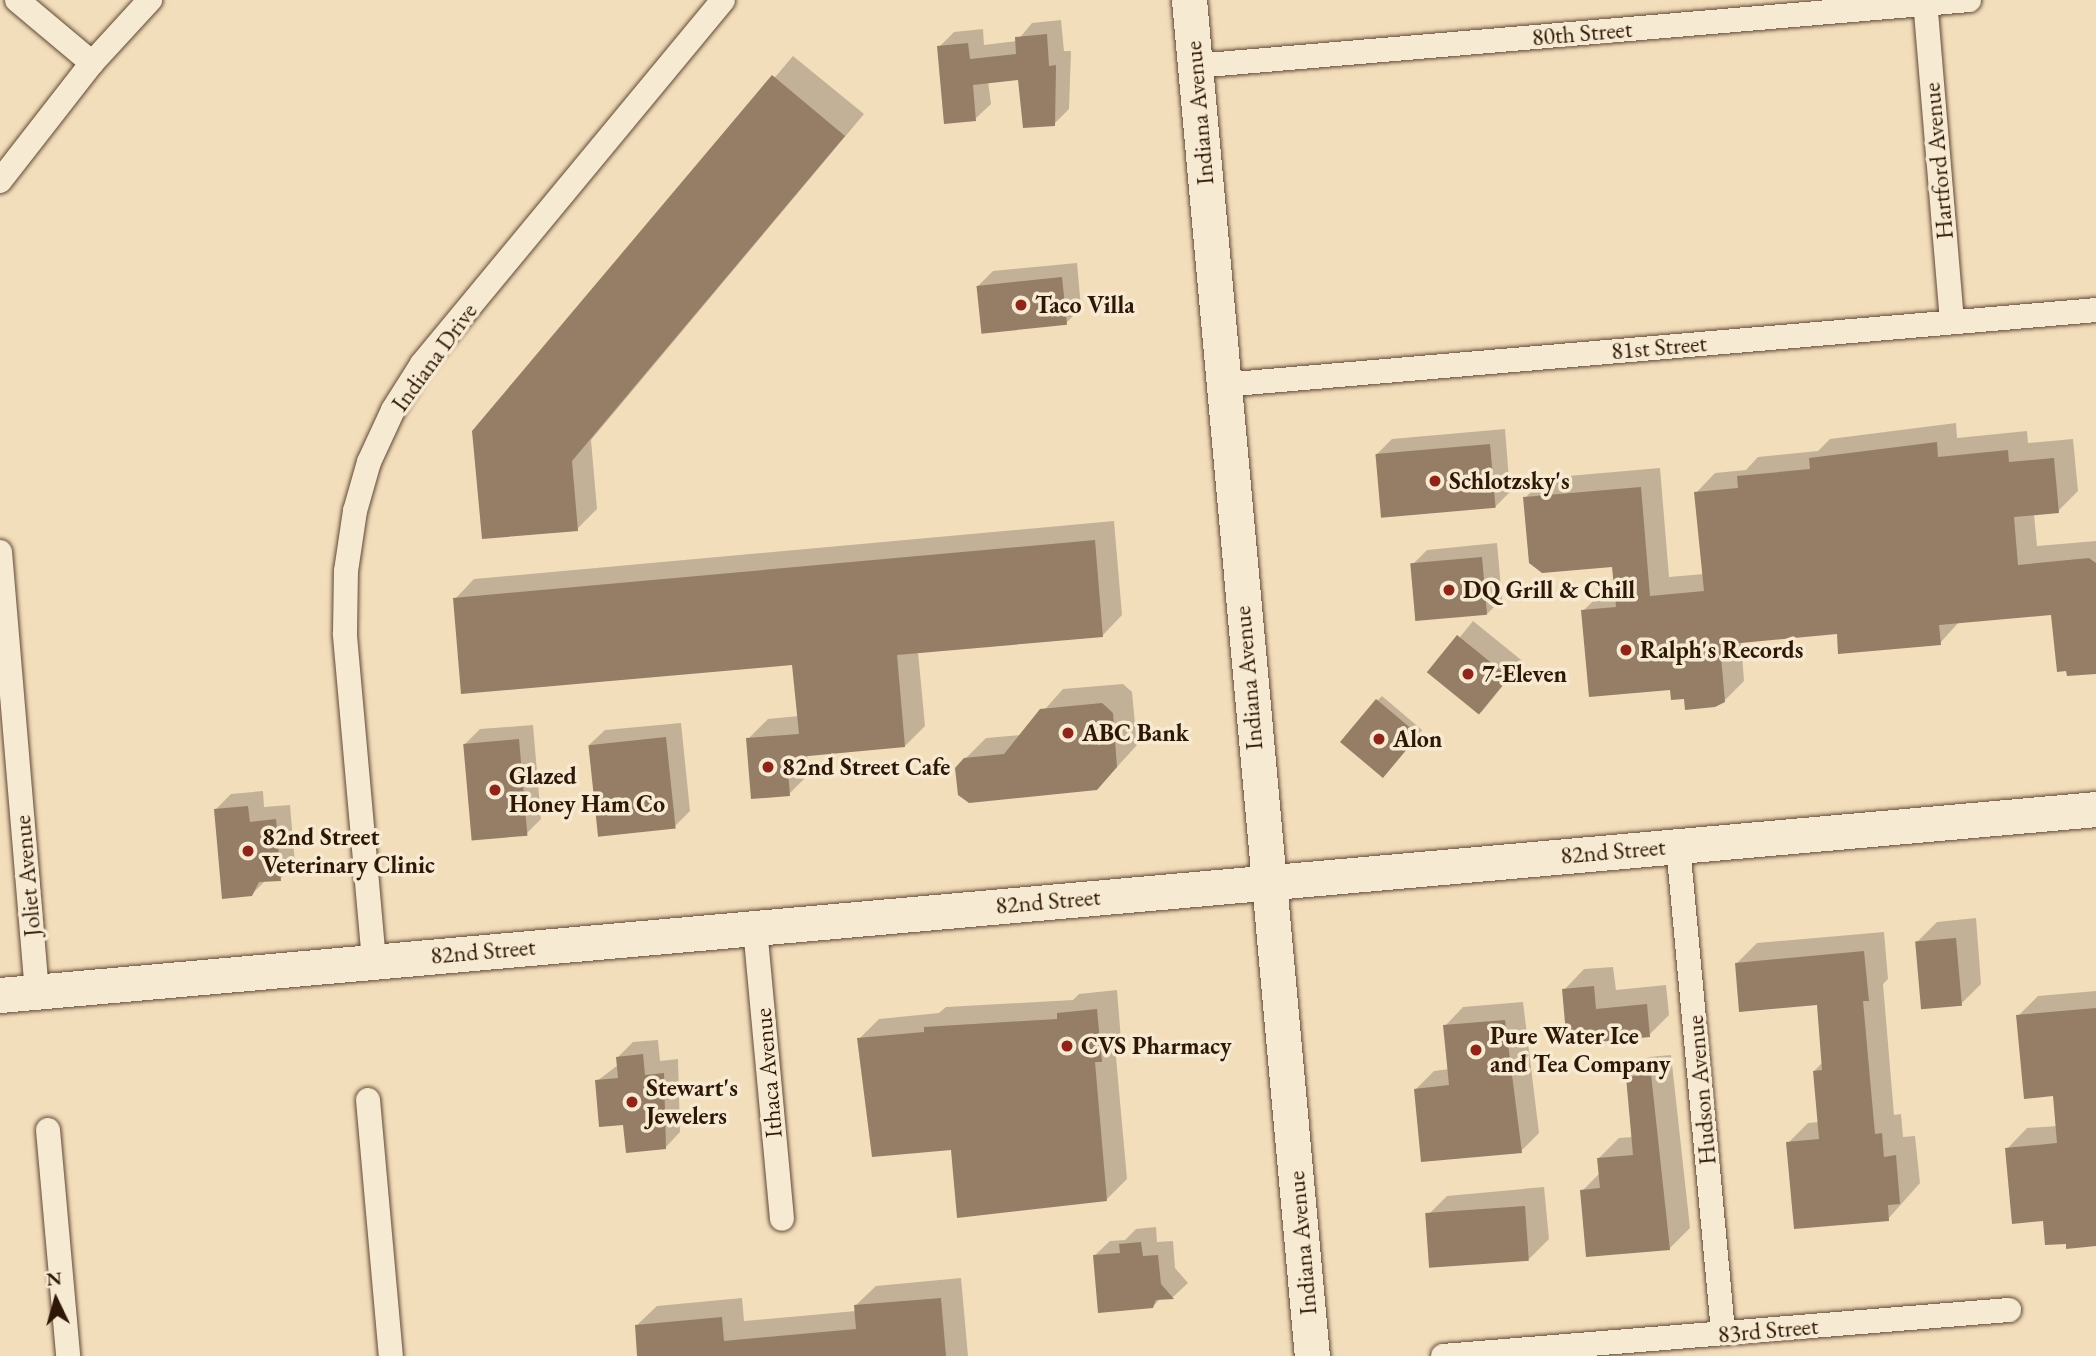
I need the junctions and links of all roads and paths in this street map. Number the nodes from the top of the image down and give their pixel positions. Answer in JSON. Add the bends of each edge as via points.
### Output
{"nodes":[{"id":1,"x":17,"y":0,"type":"edge"},
{"id":2,"x":150,"y":0,"type":"edge"},
{"id":3,"x":723,"y":0,"type":"edge"},
{"id":4,"x":1189,"y":0,"type":"edge"},
{"id":5,"x":1969,"y":0,"type":"edge"},
{"id":6,"x":1925,"y":2,"type":"edge"},
{"id":7,"x":92,"y":63,"type":"junction"},
{"id":8,"x":1195,"y":66,"type":"junction"},
{"id":9,"x":0,"y":181,"type":"edge"},
{"id":10,"x":2096,"y":310,"type":"edge"},
{"id":11,"x":1952,"y":322,"type":"junction"},
{"id":12,"x":1222,"y":385,"type":"junction"},
{"id":13,"x":0,"y":552,"type":"edge"},
{"id":14,"x":2096,"y":809,"type":"edge"},
{"id":15,"x":1678,"y":846,"type":"junction"},
{"id":16,"x":1269,"y":881,"type":"junction"},
{"id":17,"x":755,"y":928,"type":"junction"},
{"id":18,"x":374,"y":961,"type":"junction"},
{"id":19,"x":37,"y":992,"type":"junction"},
{"id":20,"x":0,"y":995,"type":"edge"},
{"id":21,"x":368,"y":1100,"type":"dead end"},
{"id":22,"x":48,"y":1130,"type":"dead end"},
{"id":23,"x":782,"y":1219,"type":"dead end"},
{"id":24,"x":2009,"y":1310,"type":"dead end"},
{"id":25,"x":1723,"y":1333,"type":"junction"},
{"id":26,"x":68,"y":1356,"type":"edge"},
{"id":27,"x":391,"y":1356,"type":"edge"},
{"id":28,"x":1312,"y":1356,"type":"edge"},
{"id":29,"x":1443,"y":1356,"type":"edge"}],
"edges":[{"from":1,"to":7,"type":"street"},
{"from":2,"to":7,"type":"street"},
{"from":3,"to":18,"type":"street","name":"Indiana Drive","via":[[422,364],[393,410],[369,462],[350,547],[345,633]]},
{"from":4,"to":8,"type":"main road","name":"Indiana Avenue"},
{"from":5,"to":6,"type":"street","name":"80th Street"},
{"from":6,"to":8,"type":"street","name":"80th Street"},
{"from":6,"to":11,"type":"street","name":"Hartford Avenue"},
{"from":7,"to":9,"type":"street"},
{"from":8,"to":12,"type":"main road","name":"Indiana Avenue"},
{"from":10,"to":11,"type":"street","name":"81st Street"},
{"from":11,"to":12,"type":"street","name":"81st Street"},
{"from":12,"to":16,"type":"main road","name":"Indiana Avenue"},
{"from":13,"to":19,"type":"street","name":"Joliet Avenue"},
{"from":14,"to":15,"type":"main road","name":"82nd Street"},
{"from":15,"to":16,"type":"main road","name":"82nd Street"},
{"from":15,"to":25,"type":"street","name":"Hudson Avenue"},
{"from":16,"to":17,"type":"main road","name":"82nd Street"},
{"from":16,"to":28,"type":"main road","name":"Indiana Avenue"},
{"from":17,"to":18,"type":"main road","name":"82nd Street"},
{"from":17,"to":23,"type":"street","name":"Ithaca Avenue"},
{"from":18,"to":19,"type":"main road","name":"82nd Street"},
{"from":19,"to":20,"type":"main road","name":"82nd Street"},
{"from":21,"to":27,"type":"street"},
{"from":22,"to":26,"type":"street"},
{"from":24,"to":25,"type":"street","name":"83rd Street"},
{"from":25,"to":29,"type":"street","name":"83rd Street"}]}
